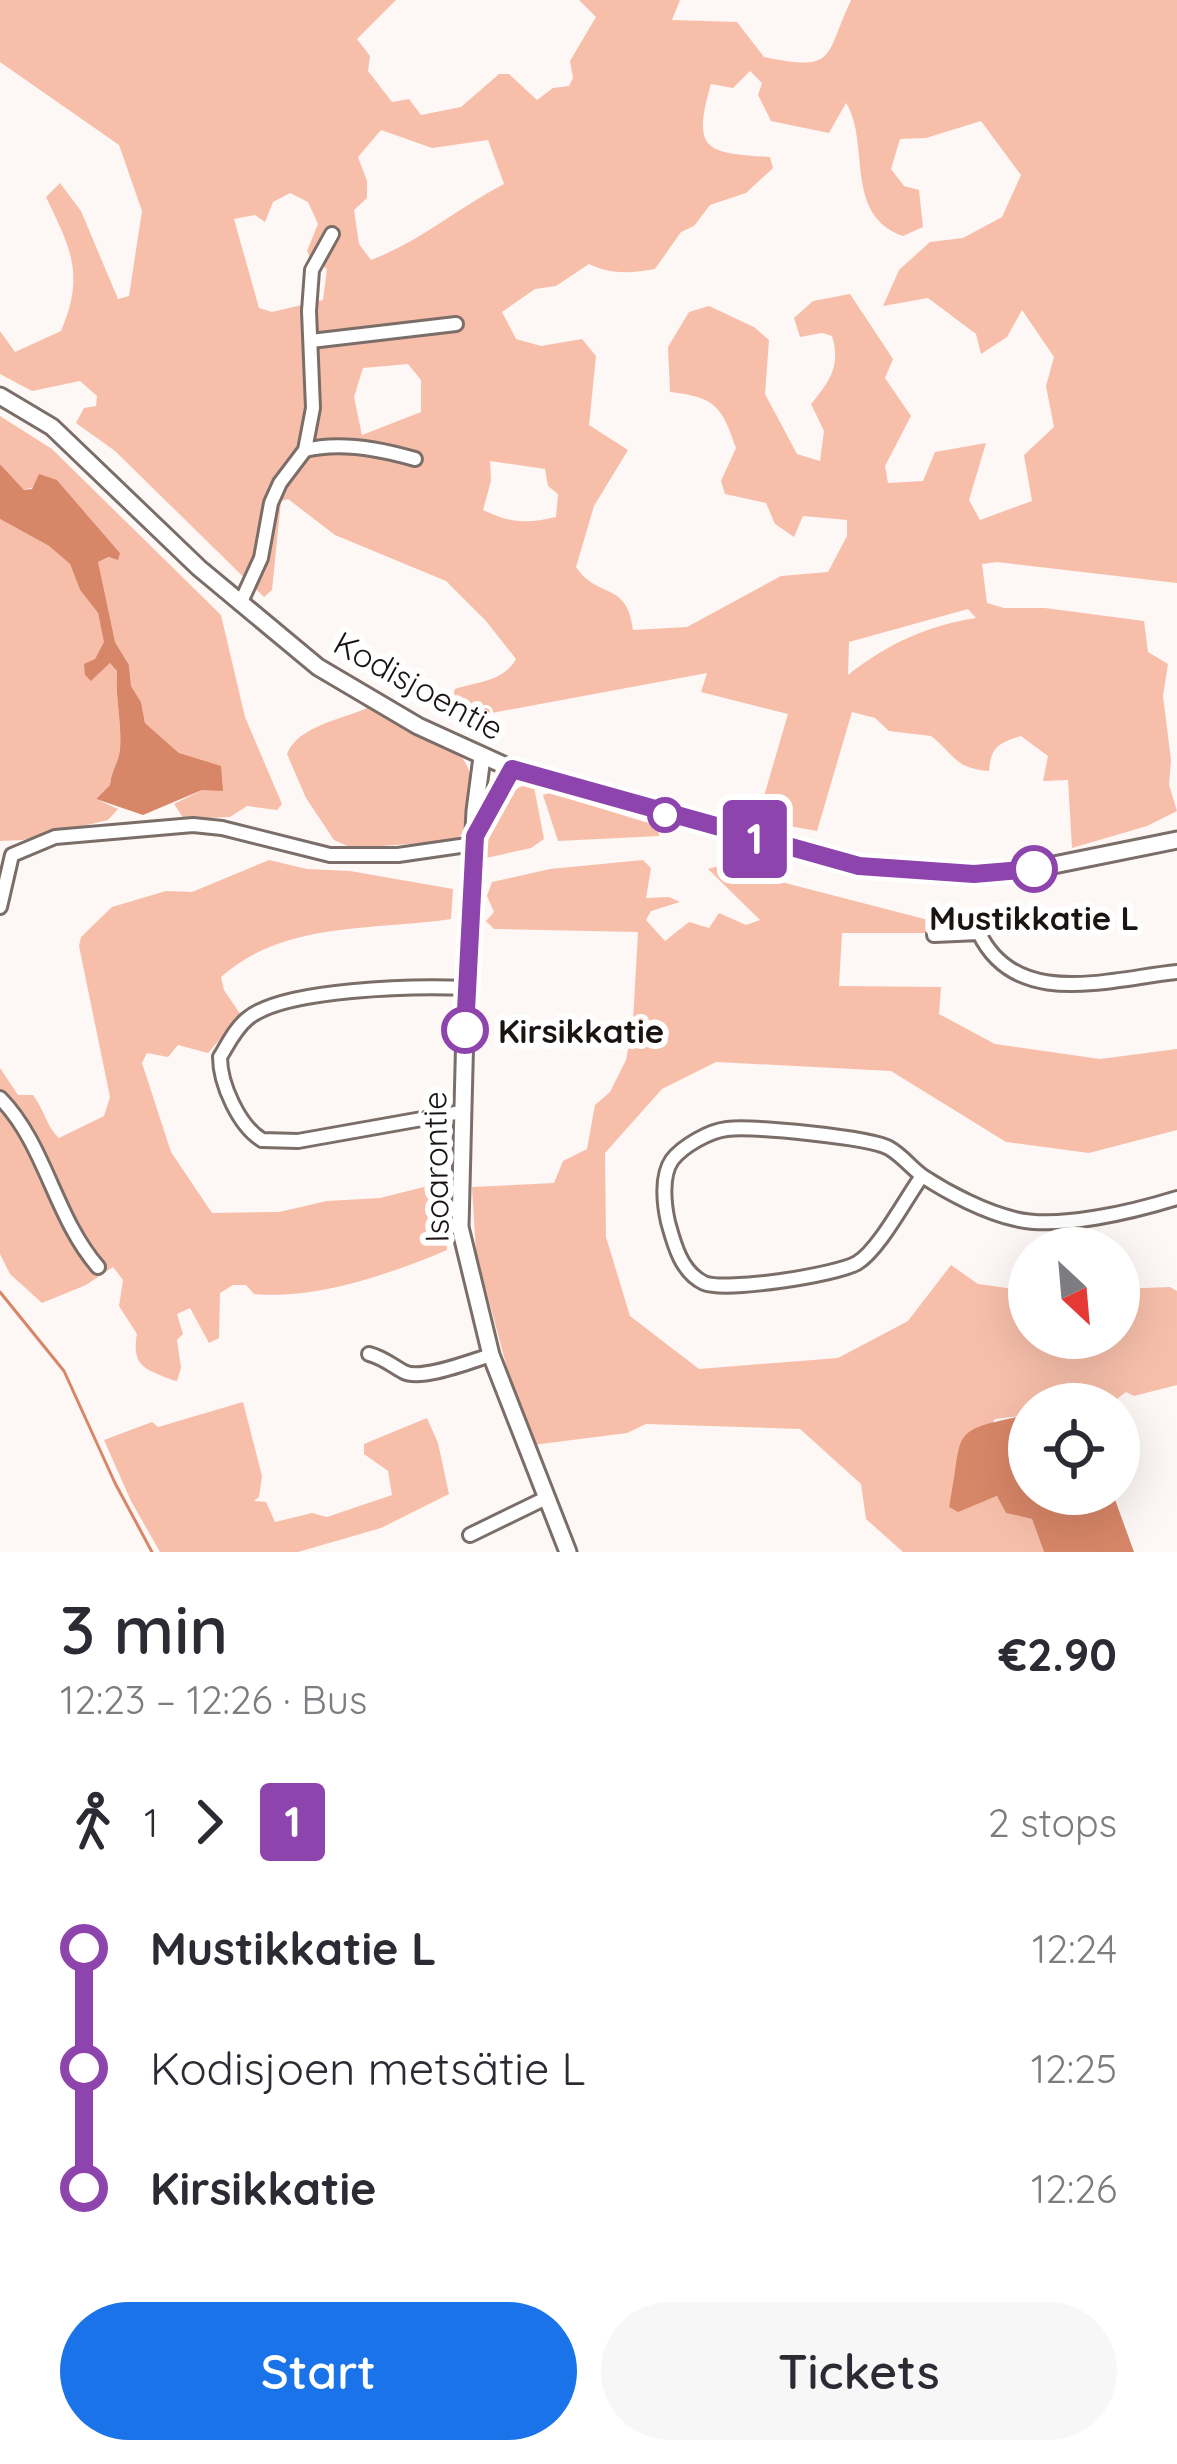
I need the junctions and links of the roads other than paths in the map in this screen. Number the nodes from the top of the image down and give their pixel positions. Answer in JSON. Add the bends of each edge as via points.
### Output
{"nodes":[{"id":1,"x":332,"y":233,"type":"dead end"},
{"id":2,"x":456,"y":324,"type":"dead end"},
{"id":3,"x":311,"y":341,"type":"junction"},
{"id":4,"x":0,"y":396,"type":"edge"},
{"id":5,"x":305,"y":449,"type":"junction"},
{"id":6,"x":415,"y":459,"type":"dead end"},
{"id":7,"x":240,"y":604,"type":"junction"},
{"id":8,"x":482,"y":757,"type":"junction"},
{"id":9,"x":512,"y":769,"type":"junction"},
{"id":10,"x":474,"y":840,"type":"junction"},
{"id":11,"x":1177,"y":840,"type":"edge"},
{"id":12,"x":6,"y":853,"type":"edge"},
{"id":13,"x":0,"y":907,"type":"edge"},
{"id":14,"x":934,"y":935,"type":"dead end"},
{"id":15,"x":1177,"y":973,"type":"edge"},
{"id":16,"x":466,"y":988,"type":"junction"},
{"id":17,"x":0,"y":1098,"type":"edge"},
{"id":18,"x":461,"y":1112,"type":"junction"},
{"id":19,"x":922,"y":1176,"type":"junction"},
{"id":20,"x":1177,"y":1198,"type":"edge"},
{"id":21,"x":98,"y":1268,"type":"dead end"},
{"id":22,"x":369,"y":1354,"type":"dead end"},
{"id":23,"x":491,"y":1355,"type":"junction"},
{"id":24,"x":544,"y":1499,"type":"junction"},
{"id":25,"x":470,"y":1535,"type":"dead end"},
{"id":26,"x":568,"y":1552,"type":"edge"}],
"edges":[{"from":1,"to":3,"type":"street","via":[[312,270]]},
{"from":2,"to":3,"type":"street"},
{"from":3,"to":5,"type":"street"},
{"from":4,"to":7,"type":"street","name":"Kodisjoentie","via":[[52,427]]},
{"from":5,"to":6,"type":"street"},
{"from":5,"to":7,"type":"street","via":[[271,503],[261,558]]},
{"from":7,"to":8,"type":"street","name":"Kodisjoentie","via":[[350,686]]},
{"from":8,"to":9,"type":"street","name":"Kodisjoentie"},
{"from":8,"to":10,"type":"street","name":"Isoarontie"},
{"from":9,"to":10,"type":"street","name":"Isoarontie"},
{"from":9,"to":11,"type":"street","name":"Kodisjoentie","via":[[859,866],[974,874]]},
{"from":10,"to":12,"type":"street","via":[[398,855],[330,855],[193,825],[56,836]]},
{"from":10,"to":16,"type":"street","name":"Isoarontie"},
{"from":12,"to":13,"type":"street"},
{"from":14,"to":15,"type":"street","via":[[979,933],[1001,966],[1046,985]]},
{"from":16,"to":18,"type":"street","name":"Isoarontie"},
{"from":16,"to":18,"type":"street","via":[[338,992],[256,1012],[220,1057],[226,1087],[262,1140],[298,1141]]},
{"from":17,"to":21,"type":"street"},
{"from":18,"to":23,"type":"street","name":"Isoarontie","via":[[460,1227]]},
{"from":19,"to":19,"type":"street","via":[[886,1146],[725,1129],[672,1160],[665,1211],[686,1267],[704,1283],[730,1286],[862,1260]]},
{"from":19,"to":20,"type":"street","via":[[1021,1221],[1110,1216]]},
{"from":22,"to":23,"type":"street","via":[[424,1376]]},
{"from":23,"to":24,"type":"street","name":"Isoarontie"},
{"from":24,"to":25,"type":"street"},
{"from":24,"to":26,"type":"street","name":"Isoarontie"}]}
